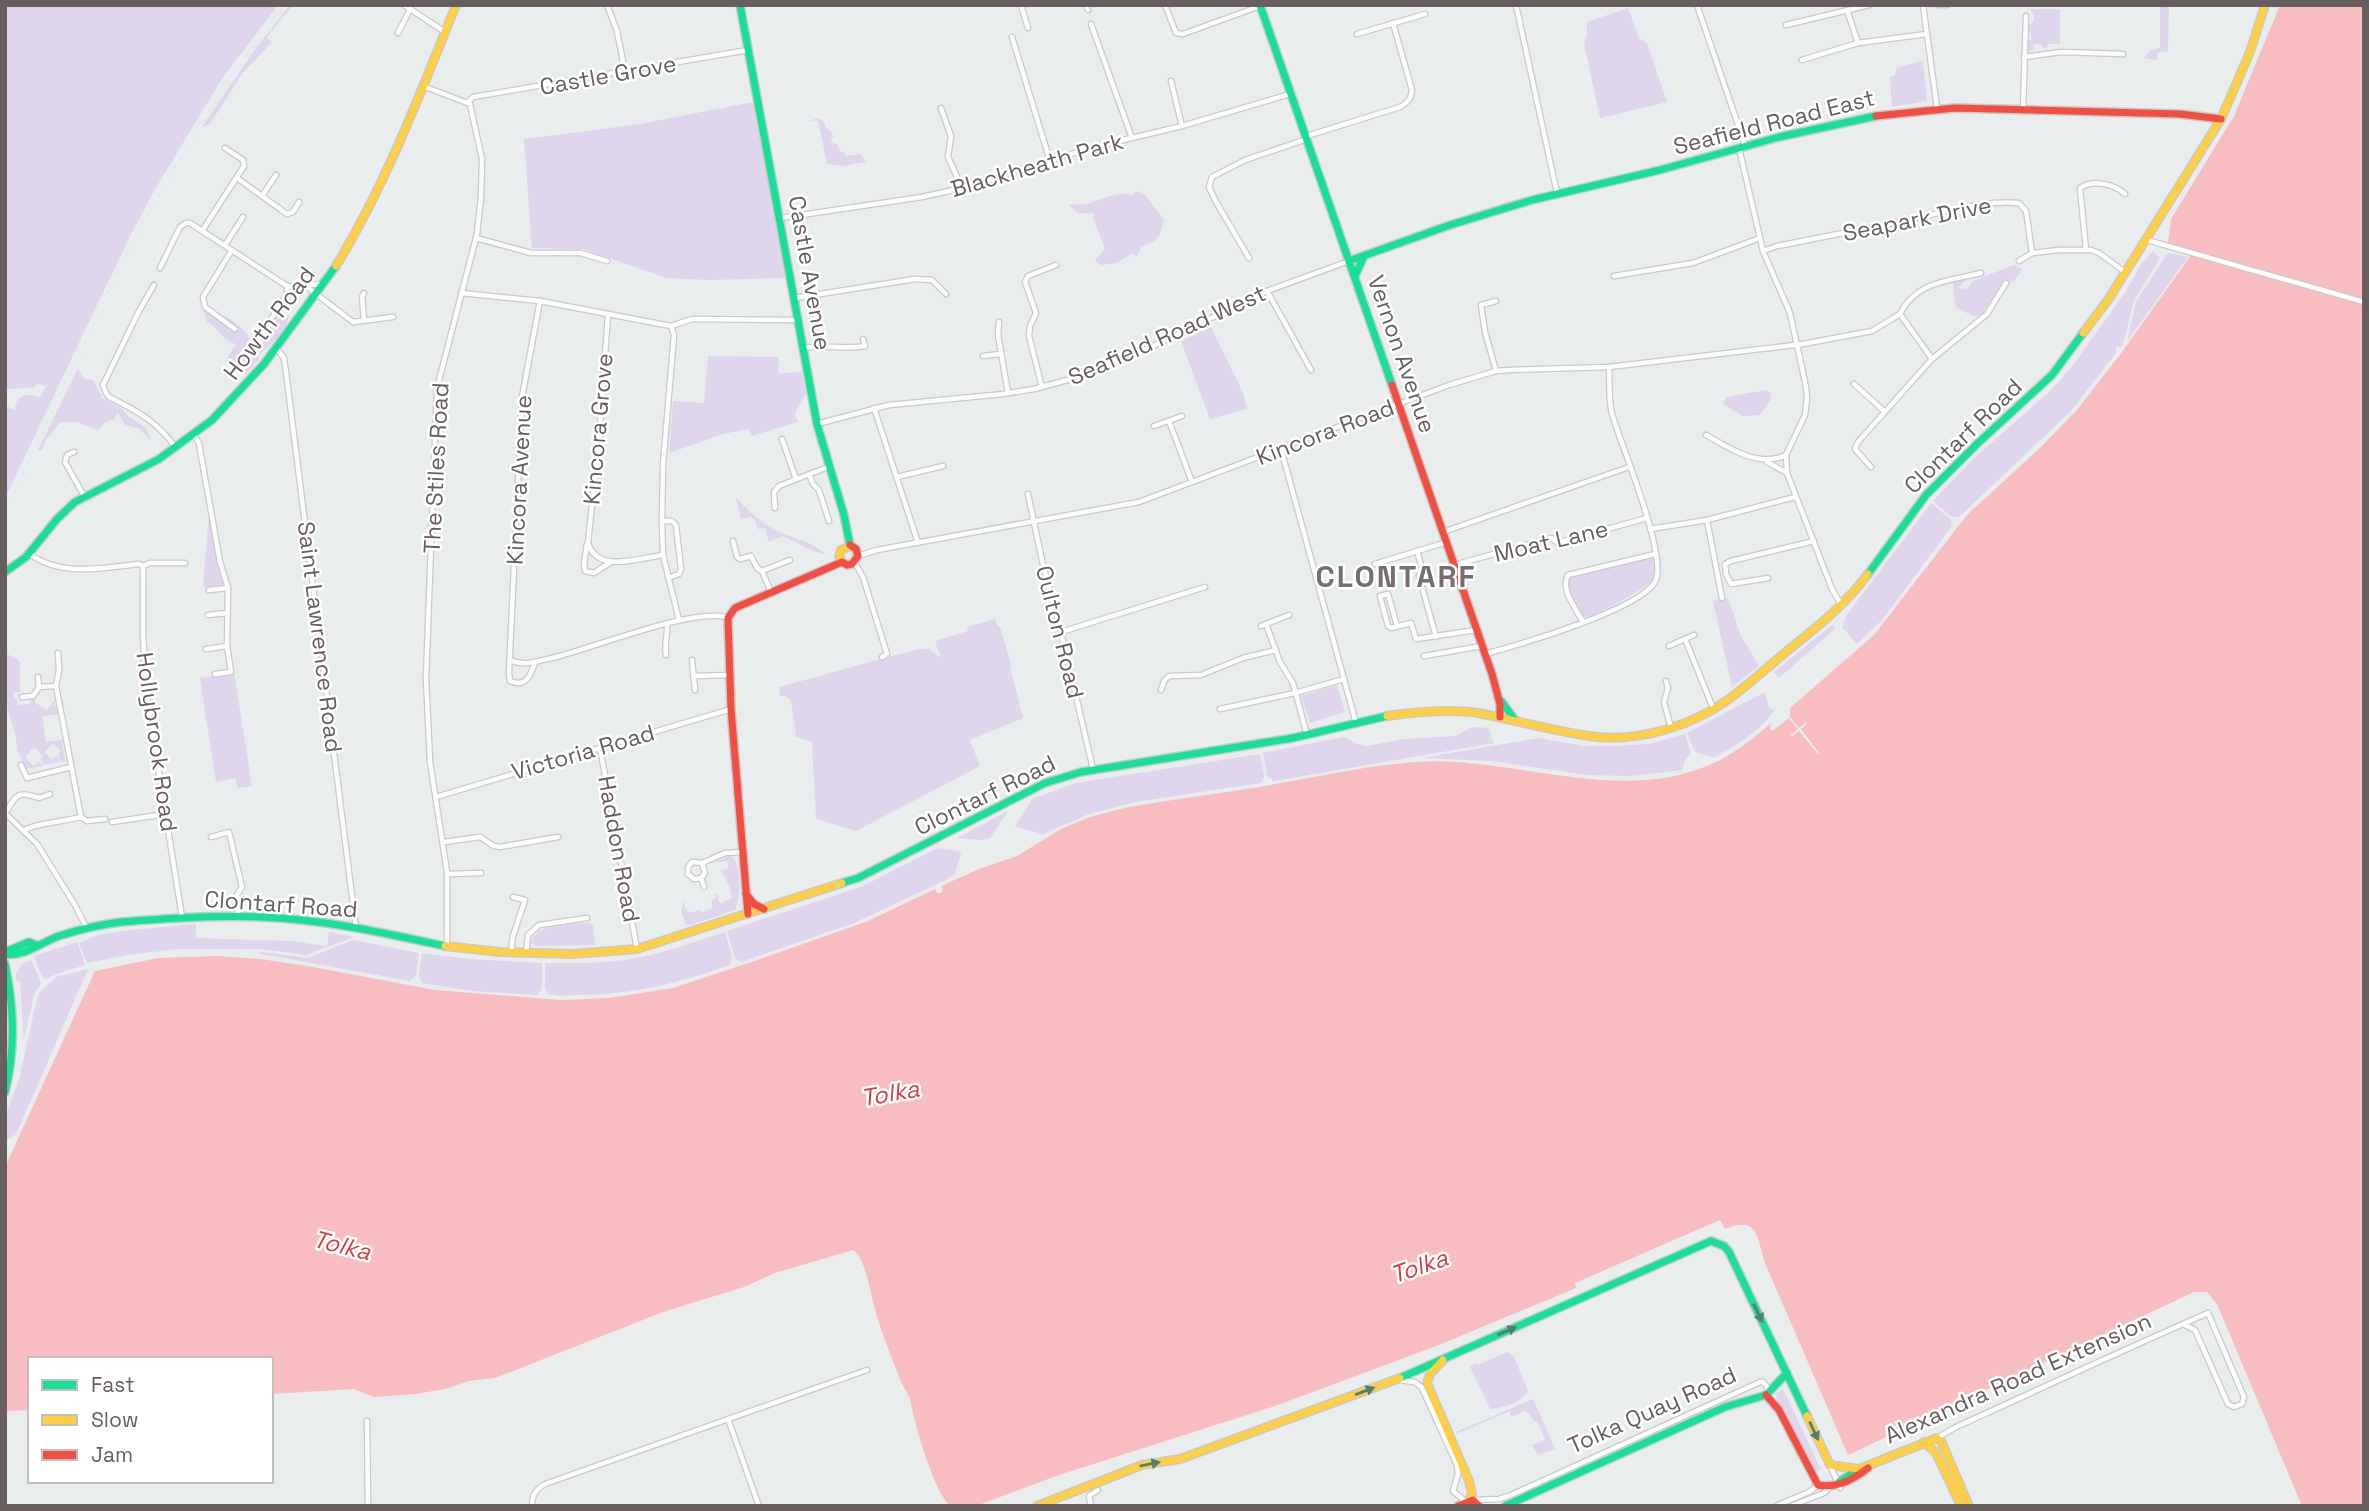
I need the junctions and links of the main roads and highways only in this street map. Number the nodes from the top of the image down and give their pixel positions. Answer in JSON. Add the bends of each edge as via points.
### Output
{"nodes":[{"id":1,"x":456,"y":5,"type":"edge"},
{"id":2,"x":740,"y":5,"type":"edge"},
{"id":3,"x":2265,"y":5,"type":"edge"},
{"id":4,"x":1260,"y":6,"type":"edge"},
{"id":5,"x":2221,"y":119,"type":"junction"},
{"id":6,"x":1364,"y":256,"type":"junction"},
{"id":7,"x":1349,"y":261,"type":"junction"},
{"id":8,"x":1355,"y":277,"type":"junction"},
{"id":9,"x":850,"y":546,"type":"junction"},
{"id":10,"x":842,"y":562,"type":"junction"},
{"id":11,"x":5,"y":572,"type":"edge"},
{"id":12,"x":1498,"y":697,"type":"junction"},
{"id":13,"x":1500,"y":716,"type":"junction"},
{"id":14,"x":1515,"y":720,"type":"junction"},
{"id":15,"x":746,"y":892,"type":"junction"},
{"id":16,"x":764,"y":909,"type":"junction"},
{"id":17,"x":748,"y":914,"type":"junction"},
{"id":18,"x":5,"y":953,"type":"edge"},
{"id":19,"x":5,"y":964,"type":"edge"},
{"id":20,"x":5,"y":1092,"type":"edge"},
{"id":21,"x":1444,"y":1359,"type":"junction"},
{"id":22,"x":1787,"y":1373,"type":"junction"},
{"id":23,"x":1766,"y":1395,"type":"junction"},
{"id":24,"x":1924,"y":1442,"type":"junction"},
{"id":25,"x":1869,"y":1467,"type":"junction"},
{"id":26,"x":1859,"y":1469,"type":"junction"},
{"id":27,"x":1836,"y":1485,"type":"junction"},
{"id":28,"x":1469,"y":1503,"type":"edge"},
{"id":29,"x":1037,"y":1506,"type":"edge"},
{"id":30,"x":1506,"y":1506,"type":"edge"},
{"id":31,"x":1961,"y":1506,"type":"edge"},
{"id":32,"x":1969,"y":1506,"type":"edge"}],
"edges":[{"from":1,"to":11,"type":"main road","name":"Howth Road","via":[[374,196],[325,284],[277,349],[228,407],[194,435],[145,467],[84,496],[56,517],[20,564]]},
{"from":2,"to":9,"type":"main road","name":"Castle Avenue","via":[[817,424]]},
{"from":3,"to":5,"type":"main road","name":"Clontarf Road"},
{"from":4,"to":7,"type":"main road","name":"Vernon Avenue"},
{"from":5,"to":6,"type":"main road","name":"Seafield Road East","via":[[1937,108],[1834,123],[1557,193]]},
{"from":5,"to":14,"type":"main road","name":"Clontarf Road","via":[[2126,272],[2052,375],[1926,495],[1842,606],[1728,700],[1671,728],[1600,737]]},
{"from":6,"to":7,"type":"main road","name":"Seafield Road East"},
{"from":6,"to":8,"type":"main road"},
{"from":7,"to":8,"type":"main road","name":"Vernon Avenue"},
{"from":8,"to":12,"type":"main road","name":"Vernon Avenue"},
{"from":9,"to":10,"type":"main road","via":[[840,552]]},
{"from":9,"to":10,"type":"main road","name":"Castle Avenue","via":[[856,549],[856,560],[847,565]]},
{"from":10,"to":15,"type":"main road","via":[[735,608],[728,618]]},
{"from":12,"to":13,"type":"main road","name":"Vernon Avenue"},
{"from":12,"to":14,"type":"main road"},
{"from":13,"to":14,"type":"main road","name":"Clontarf Road"},
{"from":13,"to":16,"type":"main road","name":"Clontarf Road","via":[[1471,712],[1388,716],[1307,735],[1093,769],[1045,783],[869,874]]},
{"from":15,"to":16,"type":"main road"},
{"from":15,"to":17,"type":"main road"},
{"from":16,"to":17,"type":"main road","name":"Clontarf Road"},
{"from":17,"to":18,"type":"main road","name":"Clontarf Road","via":[[637,949],[573,954],[447,946],[356,928],[238,917],[118,922],[36,945],[14,956]]},
{"from":19,"to":20,"type":"main road","via":[[14,1046]]},
{"from":21,"to":22,"type":"main road","one_way":true,"via":[[1711,1241],[1728,1252]]},
{"from":21,"to":28,"type":"main road","via":[[1427,1383],[1469,1480]]},
{"from":29,"to":21,"type":"main road","one_way":true,"via":[[1142,1465],[1180,1459]]},
{"from":22,"to":23,"type":"main road"},
{"from":22,"to":26,"type":"main road","name":"Alexandra Road Extension","one_way":true,"via":[[1830,1465]]},
{"from":23,"to":27,"type":"main road","via":[[1779,1410],[1818,1485]]},
{"from":23,"to":30,"type":"main road","name":"Tolka Quay Road","via":[[1725,1407]]},
{"from":24,"to":25,"type":"main road","name":"Alexandra Road Extension"},
{"from":24,"to":31,"type":"main road","via":[[1938,1456]]},
{"from":24,"to":32,"type":"main road","name":"Alexandra Road Extension","via":[[1941,1441]]},
{"from":25,"to":26,"type":"main road","name":"Alexandra Road Extension"},
{"from":25,"to":27,"type":"main road","name":"Alexandra Road Extension"},
{"from":26,"to":27,"type":"main road"}]}
